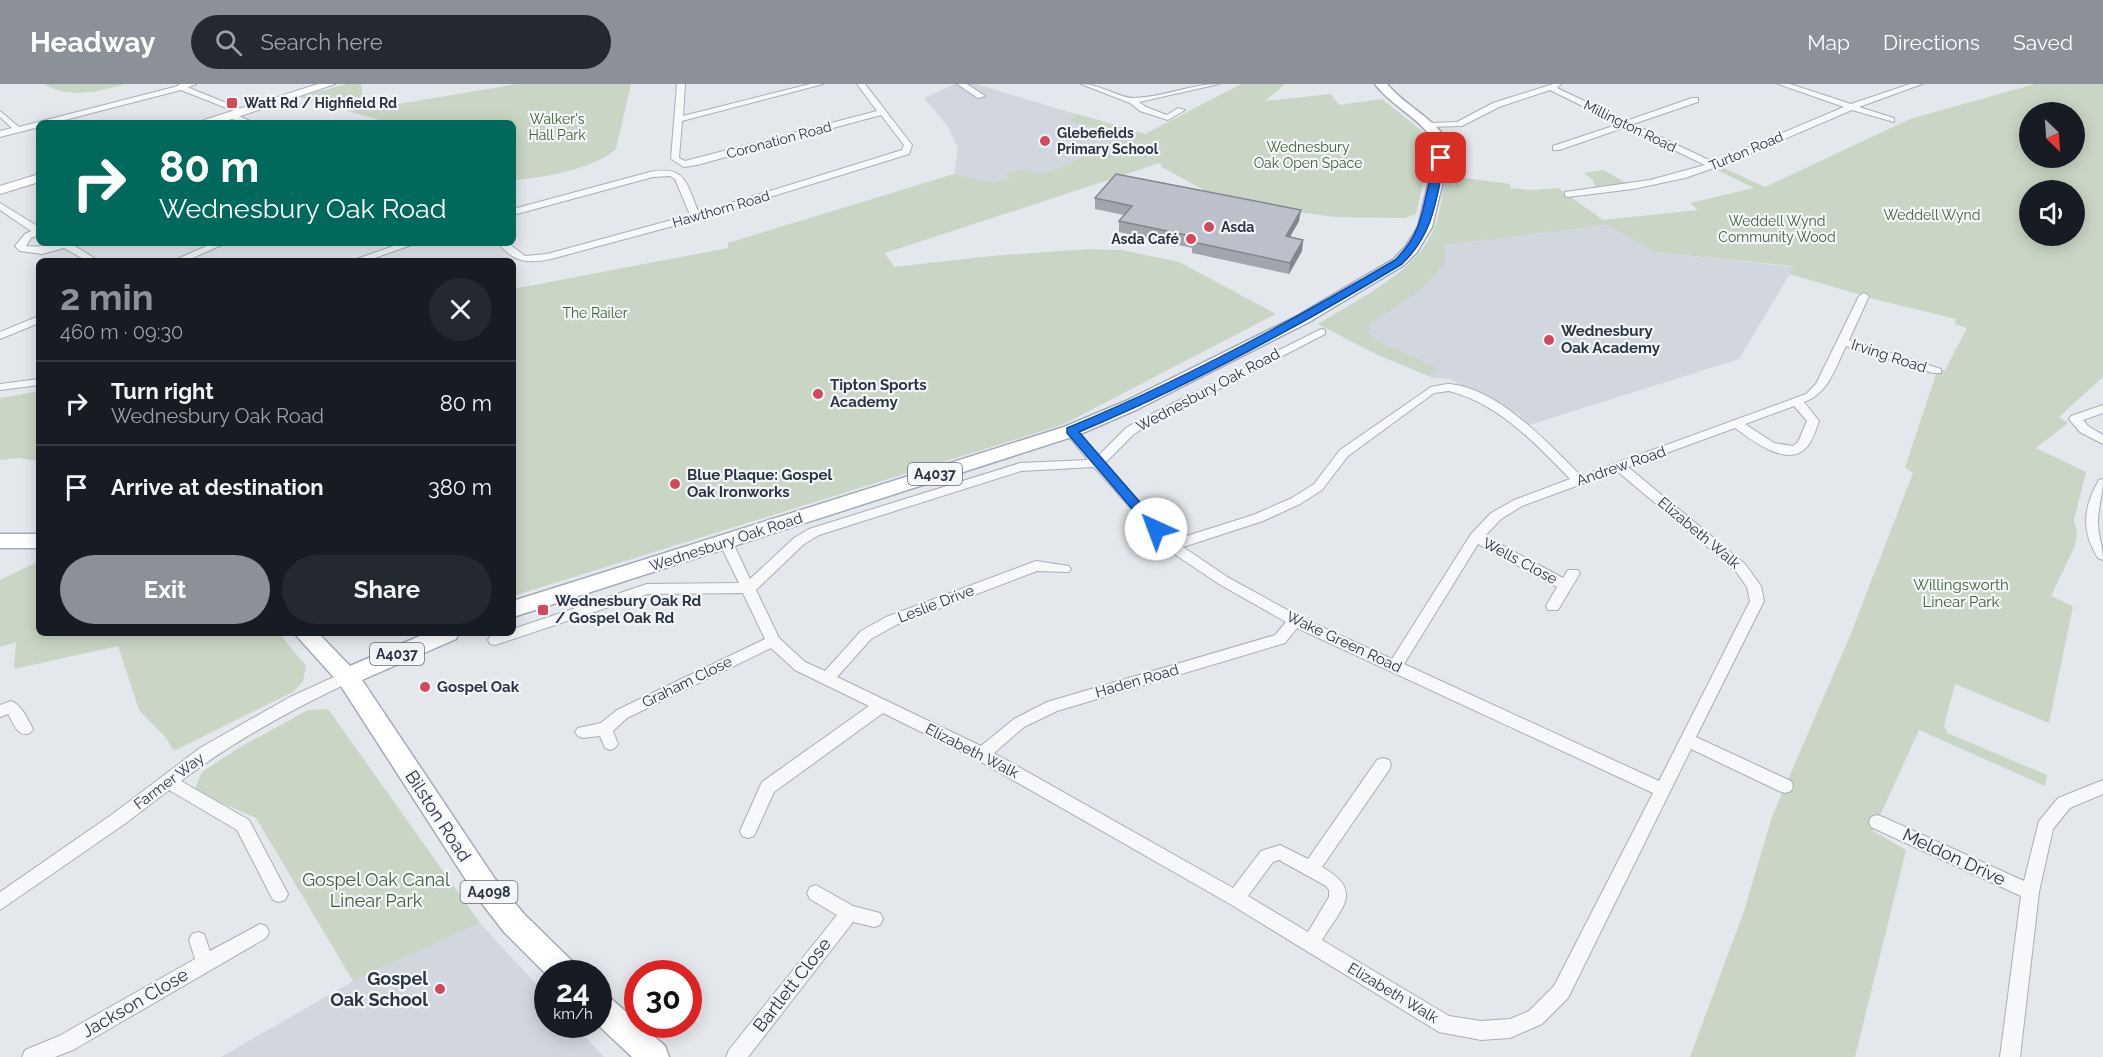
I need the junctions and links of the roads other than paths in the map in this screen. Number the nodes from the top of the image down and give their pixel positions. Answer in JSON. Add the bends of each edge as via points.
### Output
{"nodes":[{"id":1,"x":329,"y":84,"type":"edge"},
{"id":2,"x":681,"y":84,"type":"edge"},
{"id":3,"x":819,"y":84,"type":"edge"},
{"id":4,"x":861,"y":84,"type":"edge"},
{"id":5,"x":961,"y":84,"type":"edge"},
{"id":6,"x":1085,"y":84,"type":"edge"},
{"id":7,"x":1215,"y":84,"type":"edge"},
{"id":8,"x":1381,"y":84,"type":"edge"},
{"id":9,"x":1560,"y":84,"type":"edge"},
{"id":10,"x":1782,"y":84,"type":"edge"},
{"id":11,"x":1918,"y":84,"type":"edge"},
{"id":12,"x":186,"y":85,"type":"edge"},
{"id":13,"x":1186,"y":86,"type":"edge"},
{"id":14,"x":1549,"y":87,"type":"junction"},
{"id":15,"x":981,"y":96,"type":"dead end"},
{"id":16,"x":1695,"y":100,"type":"dead end"},
{"id":17,"x":1133,"y":101,"type":"junction"},
{"id":18,"x":1850,"y":106,"type":"junction"},
{"id":19,"x":1181,"y":110,"type":"dead end"},
{"id":20,"x":882,"y":112,"type":"junction"},
{"id":21,"x":0,"y":113,"type":"edge"},
{"id":22,"x":236,"y":113,"type":"junction"},
{"id":23,"x":56,"y":120,"type":"edge"},
{"id":24,"x":216,"y":120,"type":"edge"},
{"id":25,"x":246,"y":120,"type":"edge"},
{"id":26,"x":677,"y":120,"type":"junction"},
{"id":27,"x":1891,"y":120,"type":"dead end"},
{"id":28,"x":1625,"y":123,"type":"junction"},
{"id":29,"x":36,"y":125,"type":"edge"},
{"id":30,"x":17,"y":129,"type":"junction"},
{"id":31,"x":1434,"y":130,"type":"junction"},
{"id":32,"x":0,"y":134,"type":"edge"},
{"id":33,"x":1556,"y":148,"type":"dead end"},
{"id":34,"x":1712,"y":165,"type":"junction"},
{"id":35,"x":36,"y":179,"type":"edge"},
{"id":36,"x":0,"y":190,"type":"edge"},
{"id":37,"x":1568,"y":194,"type":"dead end"},
{"id":38,"x":0,"y":206,"type":"edge"},
{"id":39,"x":516,"y":211,"type":"edge"},
{"id":40,"x":696,"y":217,"type":"junction"},
{"id":41,"x":36,"y":229,"type":"edge"},
{"id":42,"x":36,"y":233,"type":"edge"},
{"id":43,"x":60,"y":246,"type":"edge"},
{"id":44,"x":70,"y":246,"type":"edge"},
{"id":45,"x":214,"y":246,"type":"edge"},
{"id":46,"x":403,"y":246,"type":"edge"},
{"id":47,"x":506,"y":246,"type":"edge"},
{"id":48,"x":89,"y":258,"type":"edge"},
{"id":49,"x":185,"y":258,"type":"edge"},
{"id":50,"x":365,"y":258,"type":"edge"},
{"id":51,"x":1864,"y":296,"type":"dead end"},
{"id":52,"x":36,"y":321,"type":"edge"},
{"id":53,"x":1321,"y":332,"type":"dead end"},
{"id":54,"x":0,"y":336,"type":"edge"},
{"id":55,"x":1842,"y":340,"type":"junction"},
{"id":56,"x":1937,"y":371,"type":"dead end"},
{"id":57,"x":36,"y":382,"type":"edge"},
{"id":58,"x":0,"y":387,"type":"edge"},
{"id":59,"x":1797,"y":402,"type":"junction"},
{"id":60,"x":2103,"y":409,"type":"edge"},
{"id":61,"x":1738,"y":424,"type":"junction"},
{"id":62,"x":1071,"y":431,"type":"junction"},
{"id":63,"x":2103,"y":440,"type":"edge"},
{"id":64,"x":1098,"y":463,"type":"junction"},
{"id":65,"x":1619,"y":466,"type":"junction"},
{"id":66,"x":1578,"y":480,"type":"junction"},
{"id":67,"x":2103,"y":483,"type":"edge"},
{"id":68,"x":1476,"y":537,"type":"junction"},
{"id":69,"x":0,"y":541,"type":"edge"},
{"id":70,"x":36,"y":541,"type":"edge"},
{"id":71,"x":726,"y":542,"type":"junction"},
{"id":72,"x":1172,"y":546,"type":"junction"},
{"id":73,"x":2103,"y":555,"type":"edge"},
{"id":74,"x":1064,"y":569,"type":"dead end"},
{"id":75,"x":1573,"y":573,"type":"dead end"},
{"id":76,"x":1564,"y":585,"type":"junction"},
{"id":77,"x":749,"y":588,"type":"junction"},
{"id":78,"x":1553,"y":606,"type":"dead end"},
{"id":79,"x":516,"y":608,"type":"edge"},
{"id":80,"x":1295,"y":621,"type":"junction"},
{"id":81,"x":516,"y":633,"type":"edge"},
{"id":82,"x":308,"y":636,"type":"edge"},
{"id":83,"x":441,"y":636,"type":"edge"},
{"id":84,"x":507,"y":636,"type":"edge"},
{"id":85,"x":495,"y":640,"type":"dead end"},
{"id":86,"x":773,"y":640,"type":"junction"},
{"id":87,"x":1395,"y":666,"type":"junction"},
{"id":88,"x":347,"y":677,"type":"junction"},
{"id":89,"x":827,"y":679,"type":"junction"},
{"id":90,"x":881,"y":706,"type":"junction"},
{"id":91,"x":0,"y":711,"type":"edge"},
{"id":92,"x":25,"y":729,"type":"dead end"},
{"id":93,"x":604,"y":729,"type":"junction"},
{"id":94,"x":583,"y":732,"type":"dead end"},
{"id":95,"x":1687,"y":740,"type":"junction"},
{"id":96,"x":610,"y":744,"type":"dead end"},
{"id":97,"x":982,"y":754,"type":"junction"},
{"id":98,"x":1383,"y":765,"type":"dead end"},
{"id":99,"x":167,"y":781,"type":"junction"},
{"id":100,"x":1785,"y":786,"type":"dead end"},
{"id":101,"x":2103,"y":787,"type":"edge"},
{"id":102,"x":1661,"y":789,"type":"junction"},
{"id":103,"x":1877,"y":822,"type":"dead end"},
{"id":104,"x":748,"y":831,"type":"dead end"},
{"id":105,"x":1311,"y":870,"type":"junction"},
{"id":106,"x":2030,"y":892,"type":"junction"},
{"id":107,"x":816,"y":893,"type":"dead end"},
{"id":108,"x":279,"y":894,"type":"dead end"},
{"id":109,"x":1236,"y":898,"type":"junction"},
{"id":110,"x":0,"y":902,"type":"edge"},
{"id":111,"x":849,"y":913,"type":"junction"},
{"id":112,"x":873,"y":919,"type":"dead end"},
{"id":113,"x":260,"y":932,"type":"dead end"},
{"id":114,"x":198,"y":940,"type":"dead end"},
{"id":115,"x":1310,"y":944,"type":"junction"},
{"id":116,"x":551,"y":960,"type":"edge"},
{"id":117,"x":205,"y":962,"type":"junction"},
{"id":118,"x":612,"y":1019,"type":"edge"},
{"id":119,"x":32,"y":1057,"type":"edge"},
{"id":120,"x":654,"y":1057,"type":"edge"},
{"id":121,"x":736,"y":1057,"type":"edge"},
{"id":122,"x":2010,"y":1057,"type":"edge"}],
"edges":[{"from":1,"to":22,"type":"street"},
{"from":2,"to":26,"type":"street"},
{"from":3,"to":26,"type":"street"},
{"from":4,"to":20,"type":"street"},
{"from":5,"to":15,"type":"street"},
{"from":6,"to":17,"type":"street"},
{"from":7,"to":13,"type":"street"},
{"from":8,"to":31,"type":"main road"},
{"from":9,"to":14,"type":"street"},
{"from":10,"to":18,"type":"street"},
{"from":11,"to":18,"type":"street","name":"Turton Road"},
{"from":12,"to":22,"type":"street"},
{"from":12,"to":23,"type":"street"},
{"from":13,"to":17,"type":"street"},
{"from":14,"to":28,"type":"street","name":"Millington Road"},
{"from":14,"to":31,"type":"street","via":[[1496,105],[1459,124]]},
{"from":16,"to":28,"type":"street"},
{"from":17,"to":19,"type":"street","via":[[1168,118]]},
{"from":18,"to":27,"type":"street"},
{"from":18,"to":34,"type":"street","name":"Turton Road"},
{"from":20,"to":26,"type":"street","name":"Coronation Road","via":[[684,164],[675,159]]},
{"from":20,"to":40,"type":"street","name":"Hawthorn Road","via":[[908,146],[900,155]]},
{"from":21,"to":30,"type":"street"},
{"from":22,"to":24,"type":"street"},
{"from":22,"to":25,"type":"street"},
{"from":28,"to":33,"type":"street"},
{"from":28,"to":34,"type":"street","name":"Millington Road"},
{"from":29,"to":30,"type":"street"},
{"from":30,"to":32,"type":"street"},
{"from":31,"to":62,"type":"main road","name":"Wednesbury Oak Road","number":"A4037","via":[[1444,147],[1425,227],[1399,262],[1303,319]]},
{"from":34,"to":37,"type":"street","name":"Turton Road","via":[[1647,183]]},
{"from":35,"to":36,"type":"street"},
{"from":38,"to":41,"type":"street"},
{"from":39,"to":40,"type":"street","via":[[665,172],[677,174]]},
{"from":40,"to":47,"type":"street","name":"Hawthorn Road","via":[[530,260],[515,257]]},
{"from":42,"to":43,"type":"street","via":[[22,241],[23,249],[42,251]]},
{"from":44,"to":48,"type":"street"},
{"from":45,"to":49,"type":"street"},
{"from":46,"to":50,"type":"street"},
{"from":51,"to":55,"type":"street","name":"Andrew Road"},
{"from":52,"to":54,"type":"street"},
{"from":53,"to":64,"type":"street","name":"Wednesbury Oak Road","via":[[1140,425]]},
{"from":55,"to":56,"type":"street","name":"Irving Road"},
{"from":55,"to":59,"type":"street","name":"Andrew Road","via":[[1821,386]]},
{"from":57,"to":58,"type":"street"},
{"from":59,"to":61,"type":"street","name":"Andrew Road"},
{"from":59,"to":61,"type":"street","via":[[1813,421],[1802,445],[1794,450],[1770,447]]},
{"from":60,"to":63,"type":"street","via":[[2075,419]]},
{"from":61,"to":65,"type":"street","name":"Andrew Road"},
{"from":62,"to":64,"type":"street","name":"Wake Green Road"},
{"from":62,"to":71,"type":"main road","name":"Wednesbury Oak Road","number":"A4037"},
{"from":64,"to":72,"type":"street","name":"Wake Green Road"},
{"from":64,"to":77,"type":"street","name":"Wednesbury Oak Road","via":[[1020,467],[814,532]]},
{"from":65,"to":66,"type":"street","name":"Andrew Road"},
{"from":65,"to":95,"type":"street","name":"Elizabeth Walk","via":[[1740,567],[1754,586],[1757,602]]},
{"from":66,"to":68,"type":"street","name":"Andrew Road","via":[[1503,510]]},
{"from":66,"to":72,"type":"street","via":[[1503,411],[1479,398],[1439,386],[1344,453],[1318,487],[1296,501],[1258,518]]},
{"from":67,"to":73,"type":"street","via":[[2089,527]]},
{"from":68,"to":76,"type":"street","name":"Wells Close"},
{"from":68,"to":87,"type":"street","name":"Andrew Road"},
{"from":69,"to":70,"type":"main road"},
{"from":71,"to":77,"type":"street","name":"Elizabeth Walk"},
{"from":71,"to":79,"type":"main road","name":"Wednesbury Oak Road","number":"A4037"},
{"from":72,"to":80,"type":"street","name":"Wake Green Road"},
{"from":74,"to":89,"type":"street","name":"Leslie Drive","via":[[1036,566],[891,621],[866,634]]},
{"from":75,"to":76,"type":"street","name":"Wells Close"},
{"from":76,"to":78,"type":"street","name":"Wells Close"},
{"from":77,"to":81,"type":"street","name":"Wednesbury Oak Road","via":[[647,589]]},
{"from":77,"to":86,"type":"street","name":"Elizabeth Walk"},
{"from":80,"to":87,"type":"street","name":"Wake Green Road"},
{"from":80,"to":97,"type":"street","name":"Haden Road","via":[[1280,639],[1052,706],[1019,723]]},
{"from":82,"to":88,"type":"main road","name":"Bilston Road"},
{"from":83,"to":88,"type":"main road","number":"A4037"},
{"from":84,"to":85,"type":"street","name":"Wednesbury Oak Road"},
{"from":86,"to":89,"type":"street","name":"Elizabeth Walk","via":[[800,666]]},
{"from":86,"to":93,"type":"street","name":"Graham Close","via":[[622,714]]},
{"from":87,"to":102,"type":"street","name":"Wake Green Road"},
{"from":88,"to":99,"type":"street","name":"Farmer Way","via":[[237,733]]},
{"from":88,"to":116,"type":"main road","name":"Bilston Road","number":"A4098","via":[[486,888]]},
{"from":89,"to":90,"type":"street","name":"Elizabeth Walk"},
{"from":90,"to":97,"type":"street","name":"Elizabeth Walk"},
{"from":90,"to":104,"type":"street","via":[[768,787]]},
{"from":91,"to":92,"type":"street","via":[[11,707]]},
{"from":93,"to":94,"type":"street","name":"Graham Close"},
{"from":93,"to":96,"type":"street"},
{"from":95,"to":100,"type":"street"},
{"from":95,"to":102,"type":"street","name":"Elizabeth Walk"},
{"from":97,"to":109,"type":"street","name":"Elizabeth Walk"},
{"from":98,"to":105,"type":"street"},
{"from":99,"to":108,"type":"street","via":[[243,825]]},
{"from":99,"to":110,"type":"street","name":"Farmer Way"},
{"from":101,"to":106,"type":"street","via":[[2064,803],[2045,826]]},
{"from":102,"to":115,"type":"street","name":"Elizabeth Walk","via":[[1561,992],[1545,1011],[1523,1025],[1476,1030],[1446,1024]]},
{"from":103,"to":106,"type":"street","name":"Meldon Drive"},
{"from":105,"to":109,"type":"street","via":[[1280,852],[1272,853]]},
{"from":105,"to":115,"type":"street","via":[[1332,881],[1339,893]]},
{"from":106,"to":122,"type":"street"},
{"from":107,"to":111,"type":"street"},
{"from":109,"to":115,"type":"street","name":"Elizabeth Walk"},
{"from":111,"to":112,"type":"street"},
{"from":111,"to":121,"type":"street","name":"Bartlett Close"},
{"from":113,"to":117,"type":"street","name":"Jackson Close"},
{"from":114,"to":117,"type":"street","name":"Jackson Close"},
{"from":117,"to":119,"type":"street","name":"Jackson Close","via":[[66,1043]]},
{"from":118,"to":120,"type":"main road"}]}
